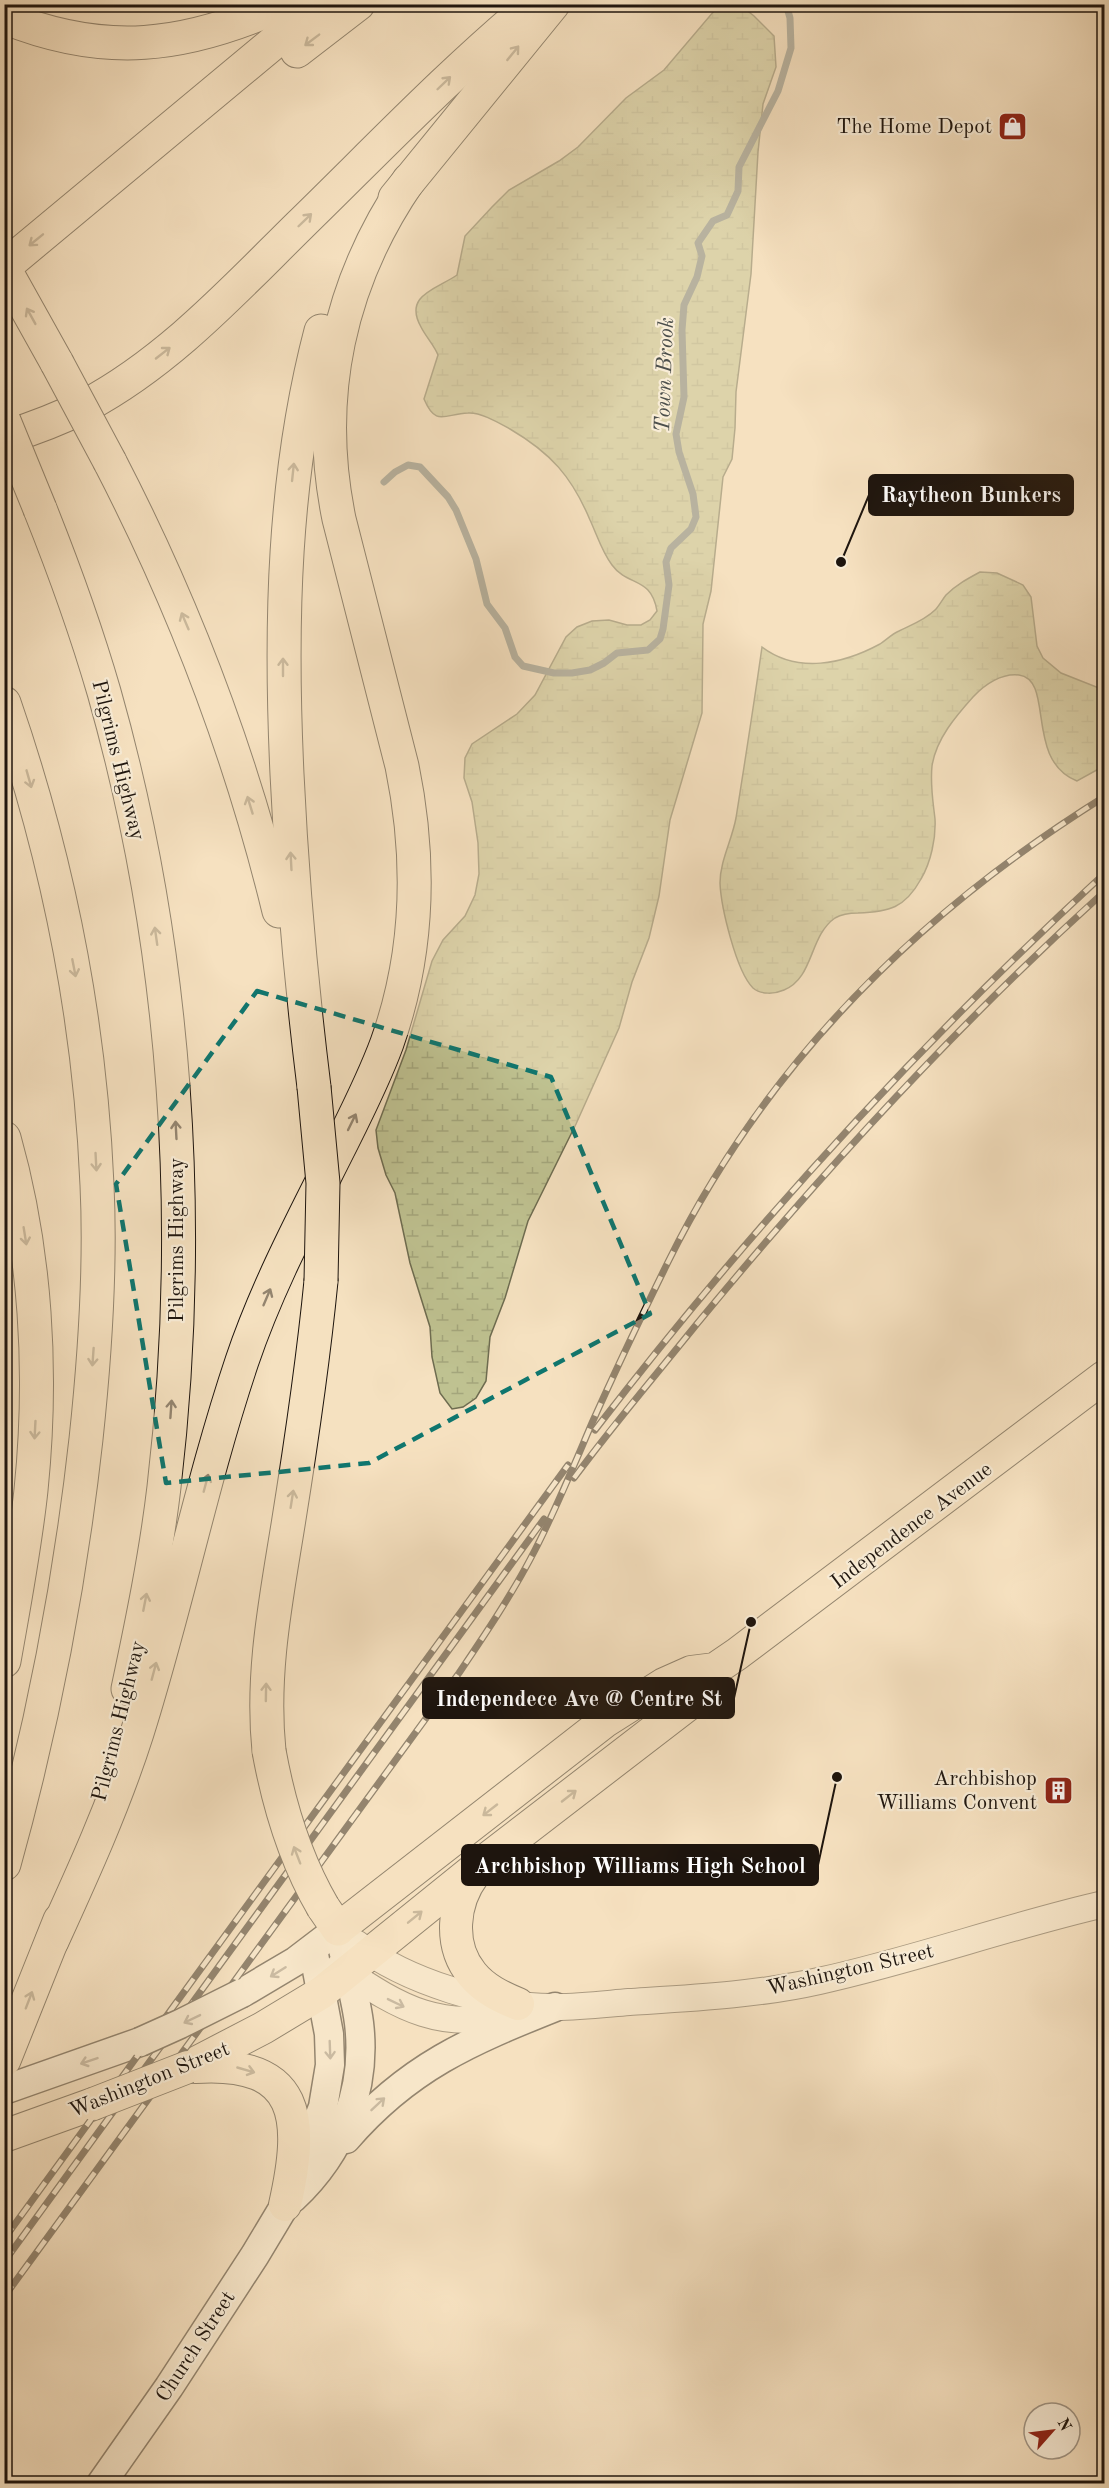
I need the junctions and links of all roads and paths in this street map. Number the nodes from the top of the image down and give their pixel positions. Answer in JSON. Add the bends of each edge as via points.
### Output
{"nodes":[{"id":1,"x":227,"y":4,"type":"edge"},
{"id":2,"x":283,"y":4,"type":"edge"},
{"id":3,"x":320,"y":4,"type":"edge"},
{"id":4,"x":358,"y":4,"type":"edge"},
{"id":5,"x":533,"y":4,"type":"edge"},
{"id":6,"x":553,"y":4,"type":"edge"},
{"id":7,"x":4,"y":16,"type":"edge"},
{"id":8,"x":409,"y":180,"type":"junction"},
{"id":9,"x":69,"y":214,"type":"junction"},
{"id":10,"x":4,"y":268,"type":"edge"},
{"id":11,"x":4,"y":421,"type":"edge"},
{"id":12,"x":4,"y":438,"type":"edge"},
{"id":13,"x":4,"y":703,"type":"edge"},
{"id":14,"x":314,"y":1087,"type":"junction"},
{"id":15,"x":4,"y":1137,"type":"edge"},
{"id":16,"x":1104,"y":1377,"type":"edge"},
{"id":17,"x":4,"y":1661,"type":"edge"},
{"id":18,"x":715,"y":1669,"type":"junction"},
{"id":19,"x":482,"y":1863,"type":"junction"},
{"id":20,"x":4,"y":1864,"type":"edge"},
{"id":21,"x":1104,"y":1904,"type":"edge"},
{"id":22,"x":325,"y":1928,"type":"junction"},
{"id":23,"x":52,"y":1941,"type":"junction"},
{"id":24,"x":358,"y":1963,"type":"junction"},
{"id":25,"x":321,"y":1993,"type":"junction"},
{"id":26,"x":518,"y":2004,"type":"junction"},
{"id":27,"x":555,"y":2007,"type":"junction"},
{"id":28,"x":4,"y":2060,"type":"edge"},
{"id":29,"x":188,"y":2067,"type":"junction"},
{"id":30,"x":4,"y":2090,"type":"edge"},
{"id":31,"x":4,"y":2136,"type":"edge"},
{"id":32,"x":325,"y":2163,"type":"junction"},
{"id":33,"x":285,"y":2205,"type":"junction"},
{"id":34,"x":101,"y":2484,"type":"edge"}],
"edges":[{"from":1,"to":7,"type":"highway","via":[[171,21],[113,30],[58,27]]},
{"from":2,"to":7,"type":"highway","via":[[214,30],[138,43],[71,39]]},
{"from":3,"to":9,"type":"highway"},
{"from":4,"to":9,"type":"highway","one_way":true},
{"from":12,"to":5,"type":"highway","one_way":true,"via":[[84,407],[182,338],[441,87]]},
{"from":8,"to":6,"type":"highway","one_way":true},
{"from":14,"to":8,"type":"highway","one_way":true,"via":[[293,900],[284,694],[284,594],[293,472],[305,392],[328,309],[361,242]]},
{"from":23,"to":8,"type":"highway","one_way":true,"via":[[102,1830],[137,1732],[250,1340],[279,1270],[380,1062],[406,972],[415,884],[409,806],[339,519],[331,478],[329,421],[337,346],[352,288],[375,234]]},
{"from":9,"to":10,"type":"highway","one_way":true},
{"from":14,"to":10,"type":"highway","one_way":true,"bridge":true,"via":[[289,952],[246,790],[192,638],[110,462]]},
{"from":23,"to":11,"type":"highway","name":"Pilgrims Highway","one_way":true,"bridge":true,"via":[[111,1756],[134,1660],[164,1490],[177,1330],[176,1131],[157,941],[142,851],[114,733],[96,665]]},
{"from":13,"to":20,"type":"highway","one_way":true,"via":[[54,871],[77,987],[92,1106],[98,1226],[91,1386],[68,1582],[45,1700]]},
{"from":22,"to":14,"type":"highway","one_way":true,"bridge":true,"via":[[278,1796],[269,1751],[266,1688],[271,1629],[310,1388],[321,1281],[322,1183]]},
{"from":15,"to":17,"type":"highway","one_way":true,"via":[[26,1248],[36,1376],[31,1492]]},
{"from":16,"to":18,"type":"main road","name":"Independence Avenue","via":[[773,1630]]},
{"from":19,"to":18,"type":"main road","name":"Independence Avenue","one_way":true,"via":[[686,1706]]},
{"from":18,"to":22,"type":"main road","name":"Independence Avenue","one_way":true,"via":[[678,1677],[604,1722]]},
{"from":24,"to":19,"type":"main road","name":"Independence Avenue","one_way":true},
{"from":19,"to":26,"type":"main road","via":[[468,1881],[459,1903],[457,1940],[472,1974],[491,1991]]},
{"from":21,"to":27,"type":"street","name":"Washington Street","via":[[793,1986],[684,1999]]},
{"from":22,"to":24,"type":"main road","name":"Church Street"},
{"from":22,"to":25,"type":"main road","name":"Church Street"},
{"from":22,"to":30,"type":"main road","name":"Washington Street","one_way":true,"bridge":true,"via":[[242,1993],[140,2042]]},
{"from":28,"to":23,"type":"highway","name":"Pilgrims Highway","one_way":true},
{"from":24,"to":25,"type":"main road","name":"Washington Street"},
{"from":24,"to":26,"type":"street","name":"Washington Street","via":[[398,1970],[464,1993]]},
{"from":24,"to":27,"type":"street","name":"Washington Street","one_way":true,"via":[[396,2004],[445,2018],[489,2020]]},
{"from":24,"to":32,"type":"main road","name":"Church Street","via":[[359,2071],[348,2119]]},
{"from":25,"to":29,"type":"main road","name":"Washington Street"},
{"from":25,"to":33,"type":"main road","name":"Church Street","one_way":true,"via":[[331,2050],[329,2079],[320,2114]]},
{"from":26,"to":27,"type":"street","name":"Washington Street"},
{"from":32,"to":27,"type":"main road","one_way":true,"via":[[375,2107],[428,2066],[473,2041]]},
{"from":29,"to":31,"type":"main road","name":"Washington Street","bridge":true},
{"from":29,"to":33,"type":"main road","one_way":true,"via":[[241,2068],[263,2076],[284,2094],[293,2117],[296,2143]]},
{"from":32,"to":33,"type":"main road","name":"Church Street"},
{"from":33,"to":34,"type":"main road","name":"Church Street","via":[[176,2377]]}]}
